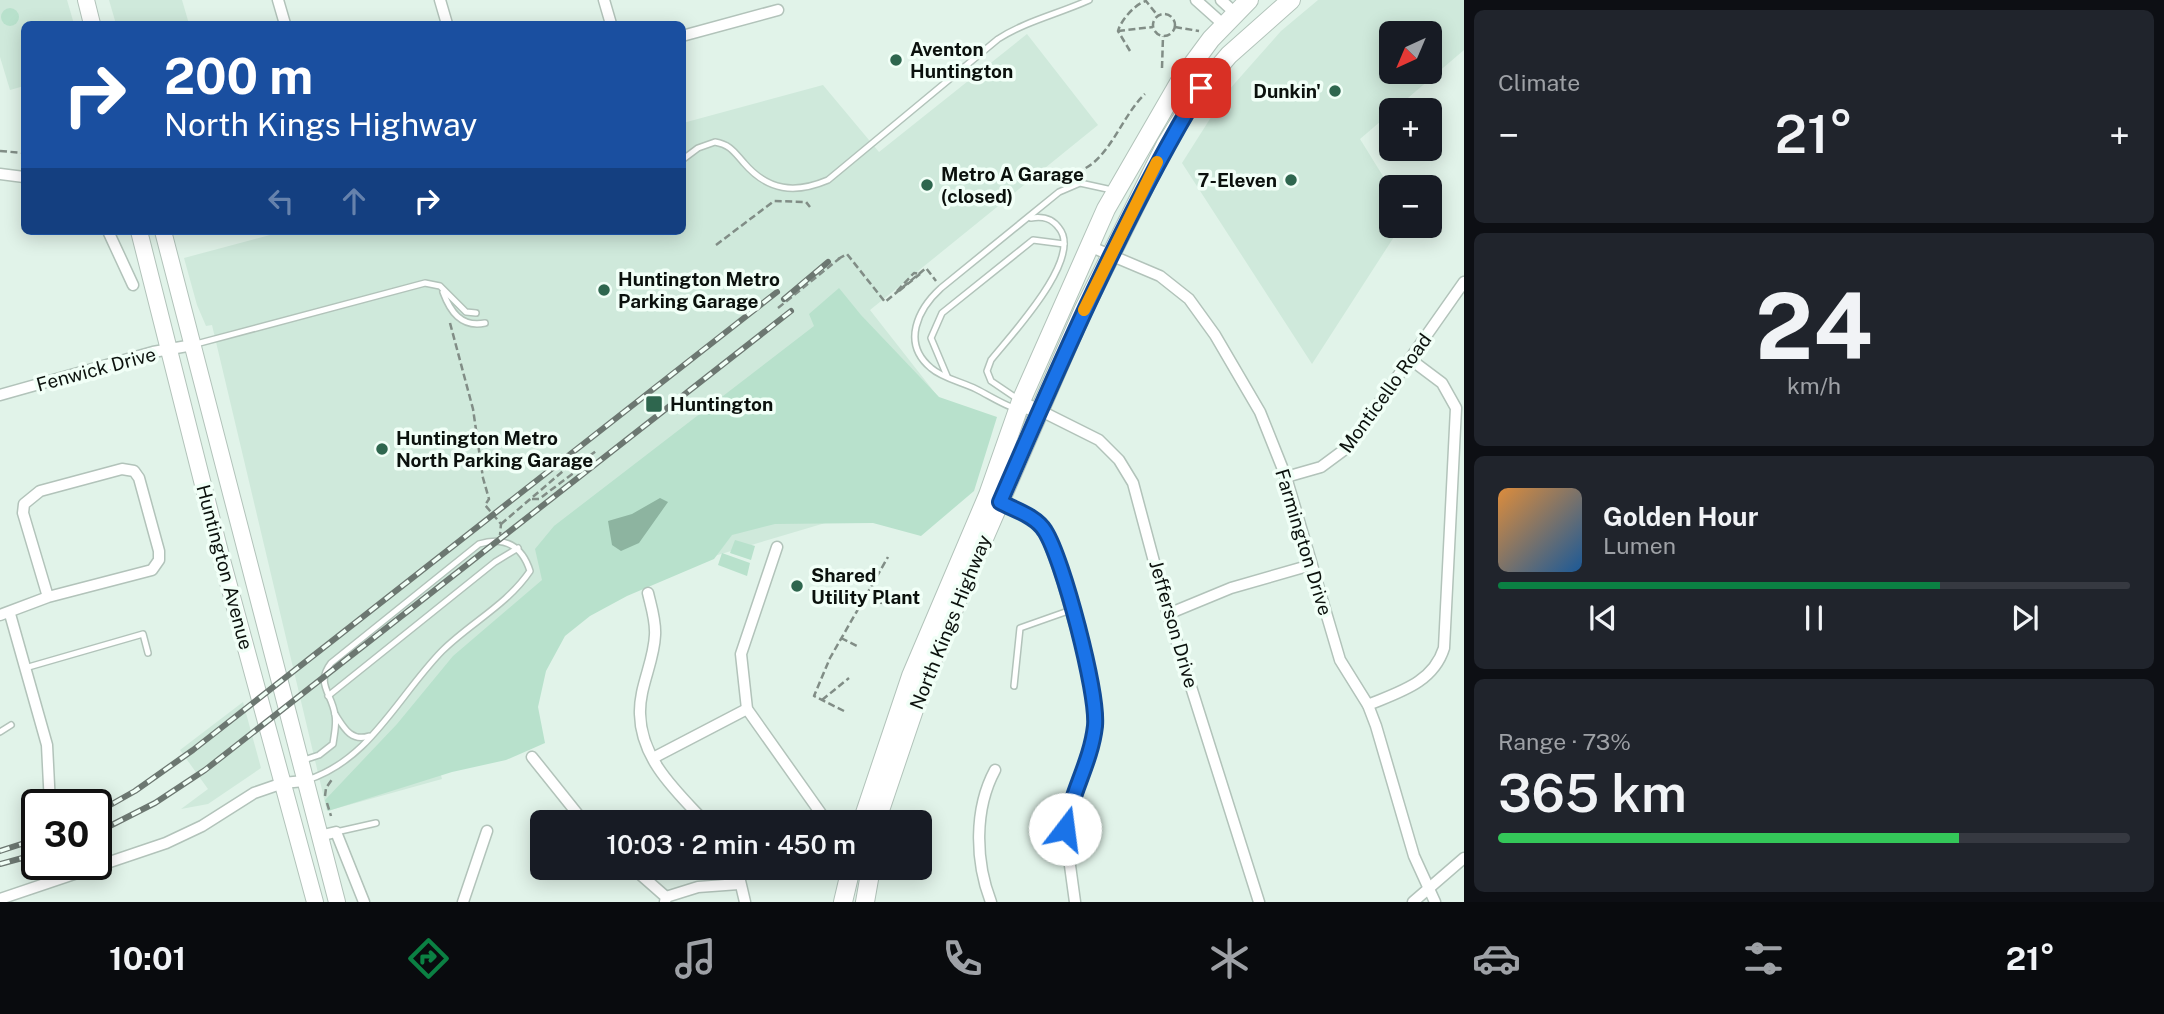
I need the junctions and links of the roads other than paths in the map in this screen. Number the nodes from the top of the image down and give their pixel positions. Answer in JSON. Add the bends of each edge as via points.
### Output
{"nodes":[{"id":1,"x":86,"y":0,"type":"edge"},
{"id":2,"x":278,"y":0,"type":"edge"},
{"id":3,"x":440,"y":0,"type":"edge"},
{"id":4,"x":604,"y":0,"type":"edge"},
{"id":5,"x":1089,"y":0,"type":"edge"},
{"id":6,"x":1196,"y":0,"type":"edge"},
{"id":7,"x":1221,"y":0,"type":"edge"},
{"id":8,"x":1250,"y":0,"type":"edge"},
{"id":9,"x":1291,"y":0,"type":"edge"},
{"id":10,"x":778,"y":10,"type":"dead end"},
{"id":11,"x":1229,"y":19,"type":"junction"},
{"id":12,"x":91,"y":21,"type":"edge"},
{"id":13,"x":284,"y":21,"type":"edge"},
{"id":14,"x":446,"y":21,"type":"edge"},
{"id":15,"x":610,"y":21,"type":"edge"},
{"id":16,"x":1250,"y":34,"type":"junction"},
{"id":17,"x":686,"y":35,"type":"edge"},
{"id":18,"x":686,"y":157,"type":"edge"},
{"id":19,"x":0,"y":174,"type":"edge"},
{"id":20,"x":21,"y":177,"type":"edge"},
{"id":21,"x":1115,"y":191,"type":"junction"},
{"id":22,"x":1028,"y":218,"type":"junction"},
{"id":23,"x":110,"y":235,"type":"edge"},
{"id":24,"x":140,"y":235,"type":"edge"},
{"id":25,"x":164,"y":235,"type":"edge"},
{"id":26,"x":1064,"y":244,"type":"junction"},
{"id":27,"x":1089,"y":246,"type":"junction"},
{"id":28,"x":1111,"y":255,"type":"junction"},
{"id":29,"x":1464,"y":282,"type":"edge"},
{"id":30,"x":133,"y":285,"type":"dead end"},
{"id":31,"x":440,"y":286,"type":"junction"},
{"id":32,"x":476,"y":313,"type":"dead end"},
{"id":33,"x":485,"y":323,"type":"dead end"},
{"id":34,"x":193,"y":345,"type":"junction"},
{"id":35,"x":170,"y":349,"type":"junction"},
{"id":36,"x":1410,"y":359,"type":"junction"},
{"id":37,"x":947,"y":376,"type":"junction"},
{"id":38,"x":0,"y":395,"type":"edge"},
{"id":39,"x":1019,"y":406,"type":"junction"},
{"id":40,"x":1037,"y":412,"type":"junction"},
{"id":41,"x":1286,"y":477,"type":"junction"},
{"id":42,"x":994,"y":498,"type":"junction"},
{"id":43,"x":777,"y":547,"type":"dead end"},
{"id":44,"x":518,"y":548,"type":"junction"},
{"id":45,"x":1311,"y":565,"type":"junction"},
{"id":46,"x":649,"y":593,"type":"dead end"},
{"id":47,"x":48,"y":597,"type":"junction"},
{"id":48,"x":1071,"y":610,"type":"junction"},
{"id":49,"x":1168,"y":614,"type":"junction"},
{"id":50,"x":5,"y":615,"type":"edge"},
{"id":51,"x":148,"y":653,"type":"dead end"},
{"id":52,"x":25,"y":668,"type":"junction"},
{"id":53,"x":1014,"y":686,"type":"dead end"},
{"id":54,"x":328,"y":695,"type":"junction"},
{"id":55,"x":1368,"y":705,"type":"junction"},
{"id":56,"x":747,"y":709,"type":"junction"},
{"id":57,"x":335,"y":714,"type":"junction"},
{"id":58,"x":11,"y":725,"type":"dead end"},
{"id":59,"x":0,"y":732,"type":"edge"},
{"id":60,"x":372,"y":734,"type":"junction"},
{"id":61,"x":532,"y":757,"type":"dead end"},
{"id":62,"x":653,"y":758,"type":"junction"},
{"id":63,"x":299,"y":761,"type":"junction"},
{"id":64,"x":995,"y":770,"type":"dead end"},
{"id":65,"x":304,"y":781,"type":"junction"},
{"id":66,"x":283,"y":783,"type":"junction"},
{"id":67,"x":49,"y":789,"type":"edge"},
{"id":68,"x":574,"y":810,"type":"edge"},
{"id":69,"x":694,"y":810,"type":"edge"},
{"id":70,"x":819,"y":810,"type":"edge"},
{"id":71,"x":866,"y":810,"type":"edge"},
{"id":72,"x":880,"y":810,"type":"edge"},
{"id":73,"x":376,"y":823,"type":"dead end"},
{"id":74,"x":338,"y":827,"type":"junction"},
{"id":75,"x":487,"y":831,"type":"dead end"},
{"id":76,"x":319,"y":836,"type":"junction"},
{"id":77,"x":112,"y":857,"type":"edge"},
{"id":78,"x":1464,"y":858,"type":"edge"},
{"id":79,"x":44,"y":880,"type":"edge"},
{"id":80,"x":645,"y":880,"type":"edge"},
{"id":81,"x":738,"y":880,"type":"edge"},
{"id":82,"x":848,"y":880,"type":"edge"},
{"id":83,"x":869,"y":880,"type":"edge"},
{"id":84,"x":739,"y":884,"type":"junction"},
{"id":85,"x":1427,"y":890,"type":"junction"},
{"id":86,"x":0,"y":898,"type":"edge"},
{"id":87,"x":665,"y":900,"type":"edge"},
{"id":88,"x":315,"y":902,"type":"edge"},
{"id":89,"x":337,"y":902,"type":"edge"},
{"id":90,"x":364,"y":902,"type":"edge"},
{"id":91,"x":463,"y":902,"type":"edge"},
{"id":92,"x":746,"y":902,"type":"edge"},
{"id":93,"x":843,"y":902,"type":"edge"},
{"id":94,"x":864,"y":902,"type":"edge"},
{"id":95,"x":991,"y":902,"type":"edge"},
{"id":96,"x":1075,"y":902,"type":"edge"},
{"id":97,"x":1259,"y":902,"type":"edge"},
{"id":98,"x":1413,"y":902,"type":"edge"},
{"id":99,"x":1434,"y":902,"type":"edge"}],
"edges":[{"from":1,"to":12,"type":"main road"},
{"from":2,"to":13,"type":"street"},
{"from":3,"to":14,"type":"street"},
{"from":4,"to":15,"type":"street"},
{"from":5,"to":18,"type":"lane","via":[[1021,24],[998,39],[828,180],[811,187],[777,188],[760,180],[734,149],[715,142]]},
{"from":6,"to":11,"type":"street"},
{"from":7,"to":11,"type":"street"},
{"from":8,"to":11,"type":"main road","name":"North Kings Highway"},
{"from":9,"to":16,"type":"main road","name":"North Kings Highway"},
{"from":10,"to":17,"type":"street"},
{"from":11,"to":16,"type":"main road"},
{"from":11,"to":21,"type":"main road","name":"North Kings Highway","via":[[1180,81]]},
{"from":16,"to":28,"type":"main road","name":"North Kings Highway","via":[[1201,88],[1166,144]]},
{"from":19,"to":20,"type":"street"},
{"from":21,"to":22,"type":"lane","via":[[1073,184]]},
{"from":21,"to":27,"type":"main road","name":"North Kings Highway"},
{"from":22,"to":26,"type":"lane","via":[[1047,218],[1061,229]]},
{"from":22,"to":37,"type":"lane","via":[[941,288],[919,312],[915,325],[918,348],[931,369]]},
{"from":23,"to":30,"type":"street"},
{"from":24,"to":35,"type":"main road","name":"Huntington Avenue"},
{"from":25,"to":34,"type":"main road","name":"Huntington Avenue"},
{"from":26,"to":37,"type":"lane","via":[[1033,240],[942,313],[931,338]]},
{"from":26,"to":39,"type":"lane","via":[[1047,289],[991,360],[987,372]]},
{"from":27,"to":28,"type":"street","name":"Farmington Drive"},
{"from":27,"to":39,"type":"main road","name":"North Kings Highway"},
{"from":28,"to":40,"type":"main road","name":"North Kings Highway"},
{"from":28,"to":41,"type":"street","name":"Farmington Drive","via":[[1160,276],[1198,308],[1260,412]]},
{"from":29,"to":36,"type":"street","name":"Monticello Road"},
{"from":31,"to":32,"type":"lane","via":[[466,312]]},
{"from":31,"to":33,"type":"lane","via":[[461,320]]},
{"from":31,"to":34,"type":"lane","via":[[425,283]]},
{"from":34,"to":35,"type":"street","name":"Fenwick Drive"},
{"from":34,"to":63,"type":"main road","name":"Huntington Avenue"},
{"from":35,"to":38,"type":"street","name":"Fenwick Drive"},
{"from":35,"to":66,"type":"main road","name":"Huntington Avenue"},
{"from":36,"to":41,"type":"street","name":"Monticello Road","via":[[1340,455],[1321,467]]},
{"from":36,"to":55,"type":"street","via":[[1442,383],[1456,408],[1444,648],[1426,677]]},
{"from":37,"to":39,"type":"lane"},
{"from":39,"to":40,"type":"street","name":"Jefferson Drive"},
{"from":39,"to":42,"type":"main road","name":"North Kings Highway"},
{"from":40,"to":42,"type":"main road","name":"North Kings Highway"},
{"from":40,"to":49,"type":"street","name":"Jefferson Drive","via":[[1086,431],[1124,466],[1139,498]]},
{"from":41,"to":45,"type":"street","name":"Farmington Drive"},
{"from":42,"to":48,"type":"street","via":[[1044,529]]},
{"from":42,"to":71,"type":"main road","name":"North Kings Highway","via":[[911,676]]},
{"from":42,"to":72,"type":"main road","name":"North Kings Highway"},
{"from":43,"to":56,"type":"street","via":[[741,654]]},
{"from":44,"to":54,"type":"lane"},
{"from":44,"to":54,"type":"lane","via":[[504,541],[479,544],[331,663],[322,682]]},
{"from":44,"to":60,"type":"lane","via":[[530,571],[518,589],[443,651]]},
{"from":45,"to":49,"type":"street"},
{"from":45,"to":55,"type":"street","name":"Farmington Drive","via":[[1340,660]]},
{"from":46,"to":62,"type":"street","via":[[656,633],[640,715]]},
{"from":47,"to":47,"type":"street","via":[[152,570],[159,561],[134,471],[122,469],[40,491],[24,504]]},
{"from":47,"to":50,"type":"street"},
{"from":48,"to":53,"type":"lane","via":[[1020,628]]},
{"from":48,"to":96,"type":"street","via":[[1096,706],[1091,745],[1065,829]]},
{"from":49,"to":97,"type":"street","name":"Jefferson Drive"},
{"from":50,"to":52,"type":"street"},
{"from":51,"to":52,"type":"lane","via":[[143,634]]},
{"from":52,"to":67,"type":"street","via":[[47,746]]},
{"from":54,"to":57,"type":"lane"},
{"from":55,"to":85,"type":"street","name":"Farmington Drive"},
{"from":56,"to":62,"type":"street"},
{"from":56,"to":70,"type":"street"},
{"from":57,"to":60,"type":"lane","via":[[353,737]]},
{"from":57,"to":63,"type":"lane","via":[[333,744],[319,755]]},
{"from":58,"to":59,"type":"lane"},
{"from":60,"to":65,"type":"lane","via":[[344,764]]},
{"from":61,"to":68,"type":"street"},
{"from":62,"to":69,"type":"street","via":[[660,773]]},
{"from":63,"to":65,"type":"main road","name":"Huntington Avenue"},
{"from":63,"to":66,"type":"street"},
{"from":64,"to":95,"type":"street","via":[[983,802],[979,844]]},
{"from":65,"to":66,"type":"street"},
{"from":65,"to":76,"type":"main road","name":"Huntington Avenue"},
{"from":66,"to":77,"type":"street","via":[[254,793],[185,835]]},
{"from":66,"to":88,"type":"main road","name":"Huntington Avenue"},
{"from":73,"to":74,"type":"lane"},
{"from":74,"to":76,"type":"street"},
{"from":74,"to":90,"type":"street"},
{"from":75,"to":91,"type":"street"},
{"from":76,"to":89,"type":"main road","name":"Huntington Avenue"},
{"from":78,"to":85,"type":"street"},
{"from":79,"to":86,"type":"street"},
{"from":80,"to":87,"type":"street"},
{"from":81,"to":84,"type":"street"},
{"from":82,"to":93,"type":"main road"},
{"from":83,"to":94,"type":"main road"},
{"from":84,"to":87,"type":"street","via":[[698,887]]},
{"from":84,"to":92,"type":"street"},
{"from":85,"to":98,"type":"street"},
{"from":85,"to":99,"type":"street","name":"Farmington Drive"}]}
